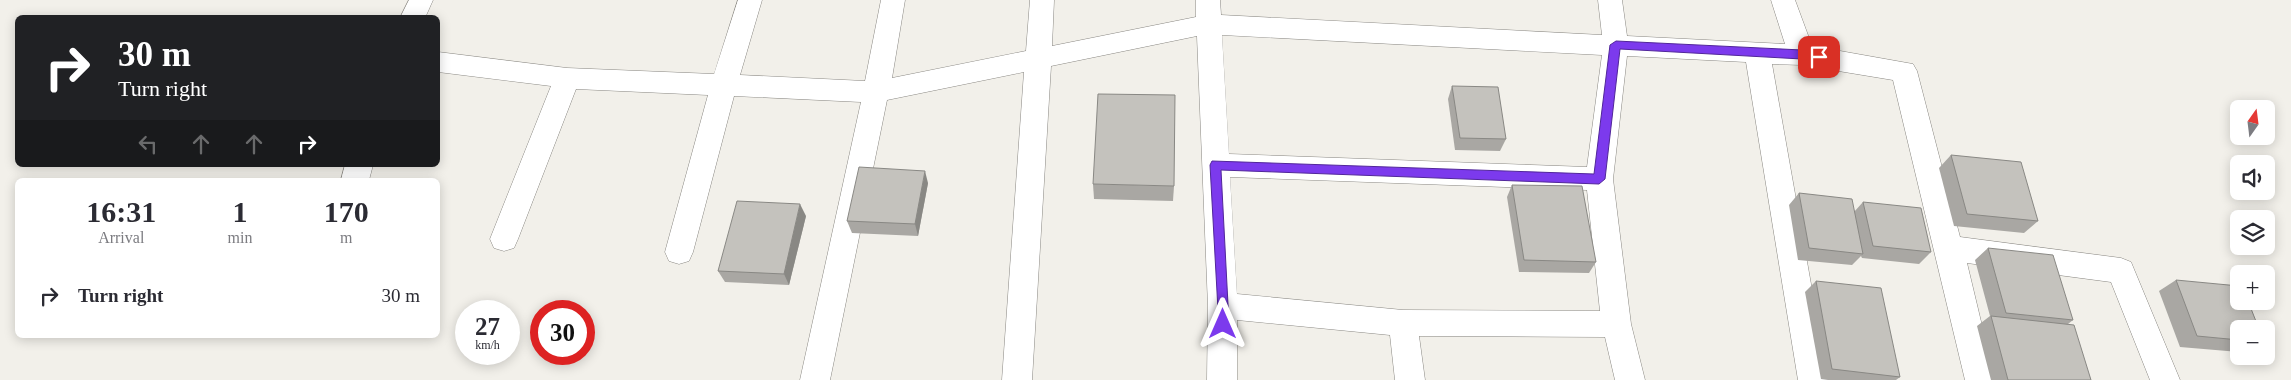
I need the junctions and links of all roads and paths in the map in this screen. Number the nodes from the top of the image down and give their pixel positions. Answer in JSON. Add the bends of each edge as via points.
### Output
{"nodes":[{"id":1,"x":421,"y":0,"type":"edge"},
{"id":2,"x":750,"y":0,"type":"edge"},
{"id":3,"x":893,"y":0,"type":"edge"},
{"id":4,"x":1042,"y":0,"type":"edge"},
{"id":5,"x":1610,"y":0,"type":"edge"},
{"id":6,"x":1783,"y":0,"type":"edge"},
{"id":7,"x":1208,"y":12,"type":"edge"},
{"id":8,"x":414,"y":15,"type":"edge"},
{"id":9,"x":1616,"y":45,"type":"junction"},
{"id":10,"x":1757,"y":52,"type":"junction"},
{"id":11,"x":1802,"y":54,"type":"junction"},
{"id":12,"x":1037,"y":59,"type":"junction"},
{"id":13,"x":440,"y":62,"type":"edge"},
{"id":14,"x":567,"y":78,"type":"junction"},
{"id":15,"x":724,"y":85,"type":"junction"},
{"id":16,"x":876,"y":92,"type":"junction"},
{"id":17,"x":1216,"y":165,"type":"junction"},
{"id":18,"x":1599,"y":179,"type":"junction"},
{"id":19,"x":504,"y":239,"type":"dead end"},
{"id":20,"x":1950,"y":248,"type":"junction"},
{"id":21,"x":679,"y":252,"type":"dead end"},
{"id":22,"x":1223,"y":306,"type":"junction"},
{"id":23,"x":1403,"y":323,"type":"junction"},
{"id":24,"x":1616,"y":324,"type":"junction"},
{"id":25,"x":815,"y":380,"type":"edge"},
{"id":26,"x":1017,"y":380,"type":"edge"},
{"id":27,"x":1222,"y":380,"type":"edge"},
{"id":28,"x":1410,"y":380,"type":"edge"},
{"id":29,"x":1630,"y":380,"type":"edge"},
{"id":30,"x":1813,"y":380,"type":"edge"},
{"id":31,"x":1980,"y":380,"type":"edge"},
{"id":32,"x":2165,"y":380,"type":"edge"}],
"edges":[{"from":1,"to":8,"type":"street"},
{"from":2,"to":15,"type":"street"},
{"from":3,"to":16,"type":"street"},
{"from":4,"to":12,"type":"street"},
{"from":5,"to":9,"type":"street"},
{"from":6,"to":11,"type":"street"},
{"from":7,"to":9,"type":"street"},
{"from":7,"to":12,"type":"street"},
{"from":7,"to":17,"type":"street"},
{"from":9,"to":10,"type":"street"},
{"from":9,"to":18,"type":"street"},
{"from":10,"to":11,"type":"street"},
{"from":10,"to":30,"type":"street"},
{"from":11,"to":20,"type":"street","via":[[1904,71]]},
{"from":12,"to":16,"type":"street"},
{"from":12,"to":26,"type":"street"},
{"from":13,"to":14,"type":"street"},
{"from":14,"to":15,"type":"street"},
{"from":14,"to":19,"type":"street"},
{"from":15,"to":16,"type":"street"},
{"from":15,"to":21,"type":"street"},
{"from":16,"to":25,"type":"street"},
{"from":17,"to":18,"type":"street"},
{"from":17,"to":22,"type":"street"},
{"from":18,"to":24,"type":"street"},
{"from":20,"to":31,"type":"street"},
{"from":20,"to":32,"type":"street","via":[[2121,270]]},
{"from":22,"to":23,"type":"street"},
{"from":22,"to":27,"type":"street"},
{"from":23,"to":24,"type":"street"},
{"from":23,"to":28,"type":"street"},
{"from":24,"to":29,"type":"street"}]}
